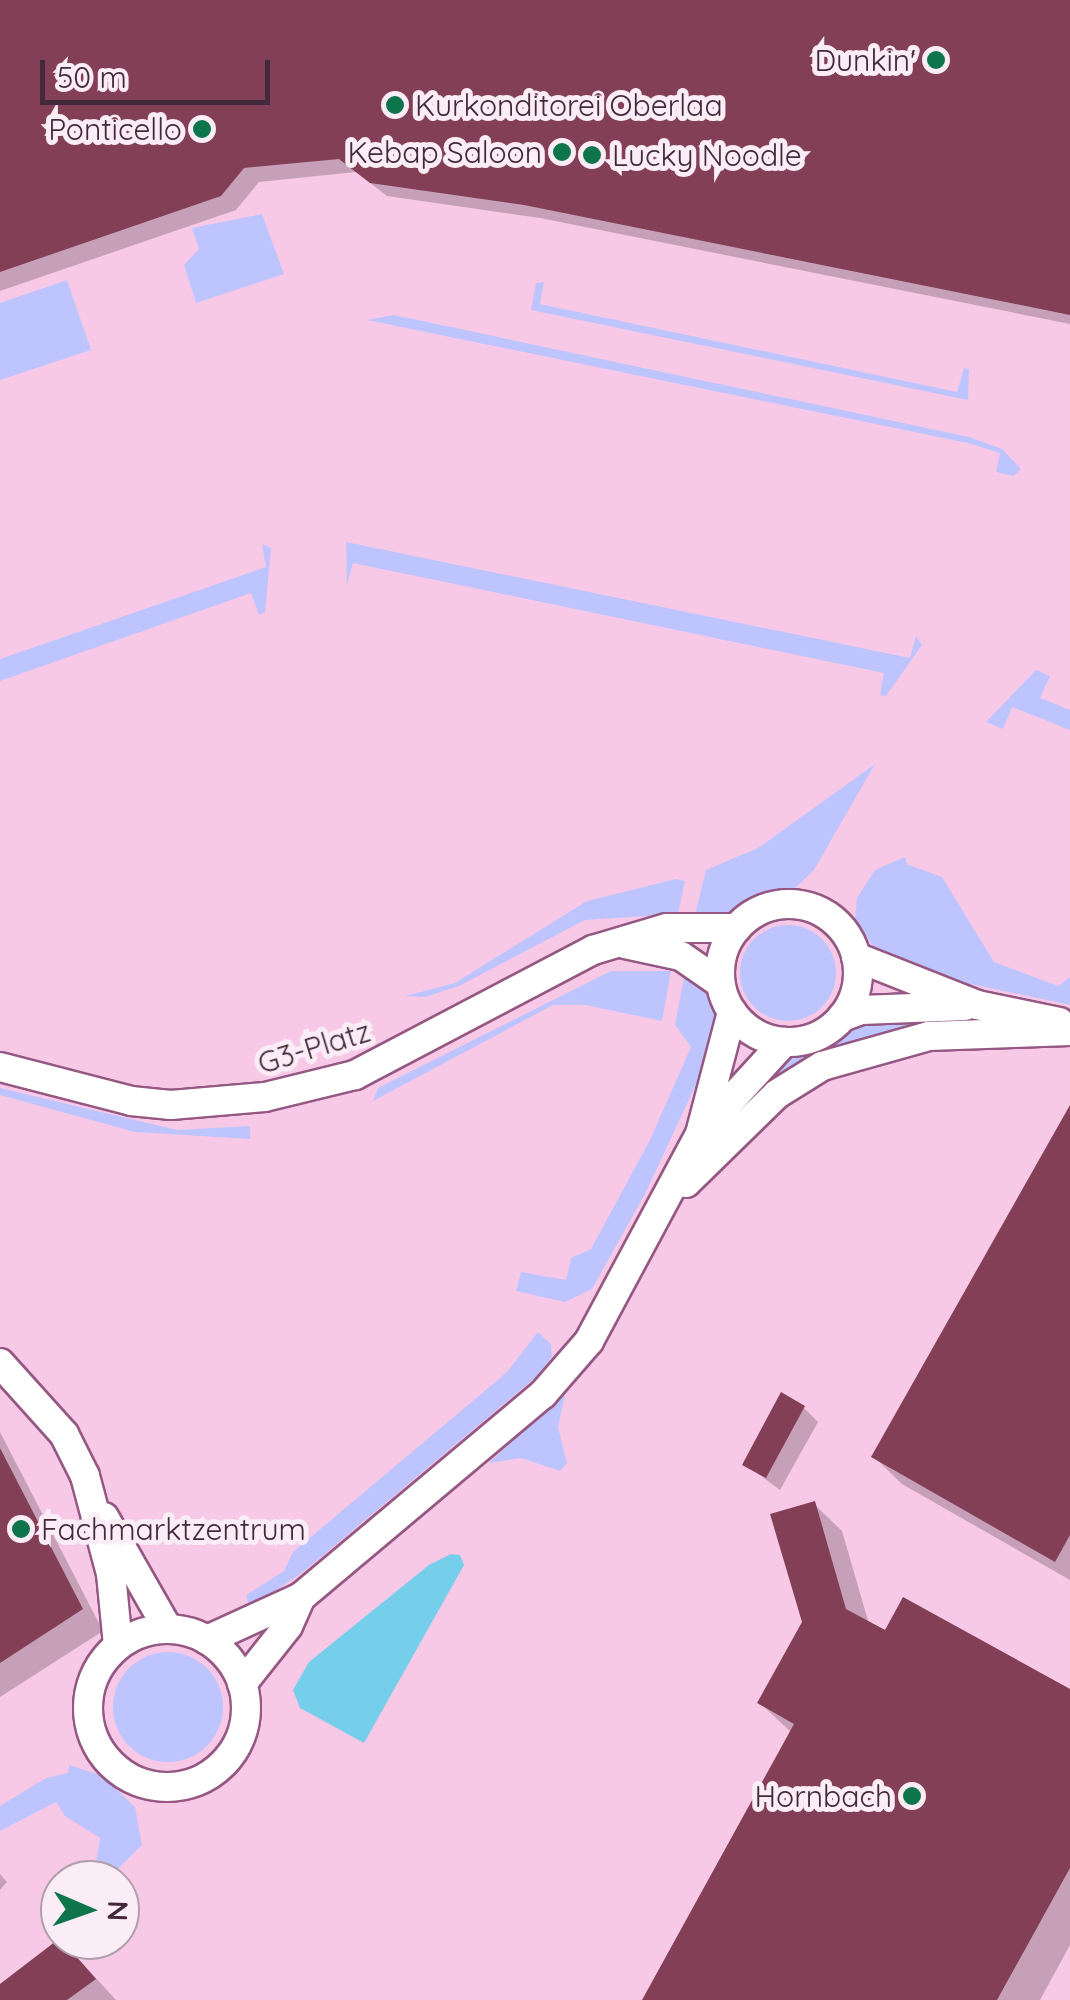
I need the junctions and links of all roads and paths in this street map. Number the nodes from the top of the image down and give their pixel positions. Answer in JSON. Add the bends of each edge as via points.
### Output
{"nodes":[{"id":1,"x":737,"y":928,"type":"junction"},
{"id":2,"x":623,"y":944,"type":"junction"},
{"id":3,"x":856,"y":958,"type":"junction"},
{"id":4,"x":720,"y":983,"type":"junction"},
{"id":5,"x":977,"y":1006,"type":"junction"},
{"id":6,"x":732,"y":1012,"type":"junction"},
{"id":7,"x":842,"y":1017,"type":"junction"},
{"id":8,"x":1070,"y":1028,"type":"edge"},
{"id":9,"x":784,"y":1042,"type":"junction"},
{"id":10,"x":0,"y":1067,"type":"edge"},
{"id":11,"x":700,"y":1134,"type":"junction"},
{"id":12,"x":670,"y":1198,"type":"junction"},
{"id":13,"x":0,"y":1363,"type":"edge"},
{"id":14,"x":93,"y":1502,"type":"junction"},
{"id":15,"x":301,"y":1597,"type":"junction"},
{"id":16,"x":168,"y":1628,"type":"junction"},
{"id":17,"x":207,"y":1640,"type":"junction"},
{"id":18,"x":118,"y":1645,"type":"junction"},
{"id":19,"x":242,"y":1684,"type":"junction"}],
"edges":[{"from":1,"to":2,"type":"street","name":"G3-Platz","via":[[668,928]]},
{"from":1,"to":3,"type":"street","via":[[776,905],[812,908],[842,930]]},
{"from":1,"to":4,"type":"street","via":[[726,945]]},
{"from":2,"to":4,"type":"street","name":"G3-Platz","via":[[681,956]]},
{"from":2,"to":10,"type":"street","name":"G3-Platz","via":[[555,965],[356,1075],[265,1097],[131,1102]]},
{"from":3,"to":5,"type":"street"},
{"from":3,"to":7,"type":"street","via":[[856,988]]},
{"from":4,"to":6,"type":"street"},
{"from":5,"to":7,"type":"street","via":[[861,1010]]},
{"from":5,"to":8,"type":"street"},
{"from":6,"to":9,"type":"street","via":[[760,1036]]},
{"from":6,"to":11,"type":"street"},
{"from":7,"to":9,"type":"street","via":[[816,1037]]},
{"from":8,"to":12,"type":"street","via":[[929,1036],[822,1066],[776,1094]]},
{"from":9,"to":11,"type":"street"},
{"from":11,"to":12,"type":"street"},
{"from":12,"to":15,"type":"street","via":[[597,1328],[543,1394]]},
{"from":13,"to":14,"type":"street","via":[[64,1434]]},
{"from":14,"to":16,"type":"street"},
{"from":14,"to":18,"type":"street"},
{"from":15,"to":17,"type":"street"},
{"from":15,"to":19,"type":"street","via":[[288,1626]]},
{"from":16,"to":17,"type":"street"},
{"from":16,"to":18,"type":"street"},
{"from":17,"to":19,"type":"street","via":[[227,1657]]},
{"from":18,"to":19,"type":"street","via":[[93,1680],[90,1724],[113,1766],[141,1783],[188,1784],[222,1764],[245,1718]]}]}
